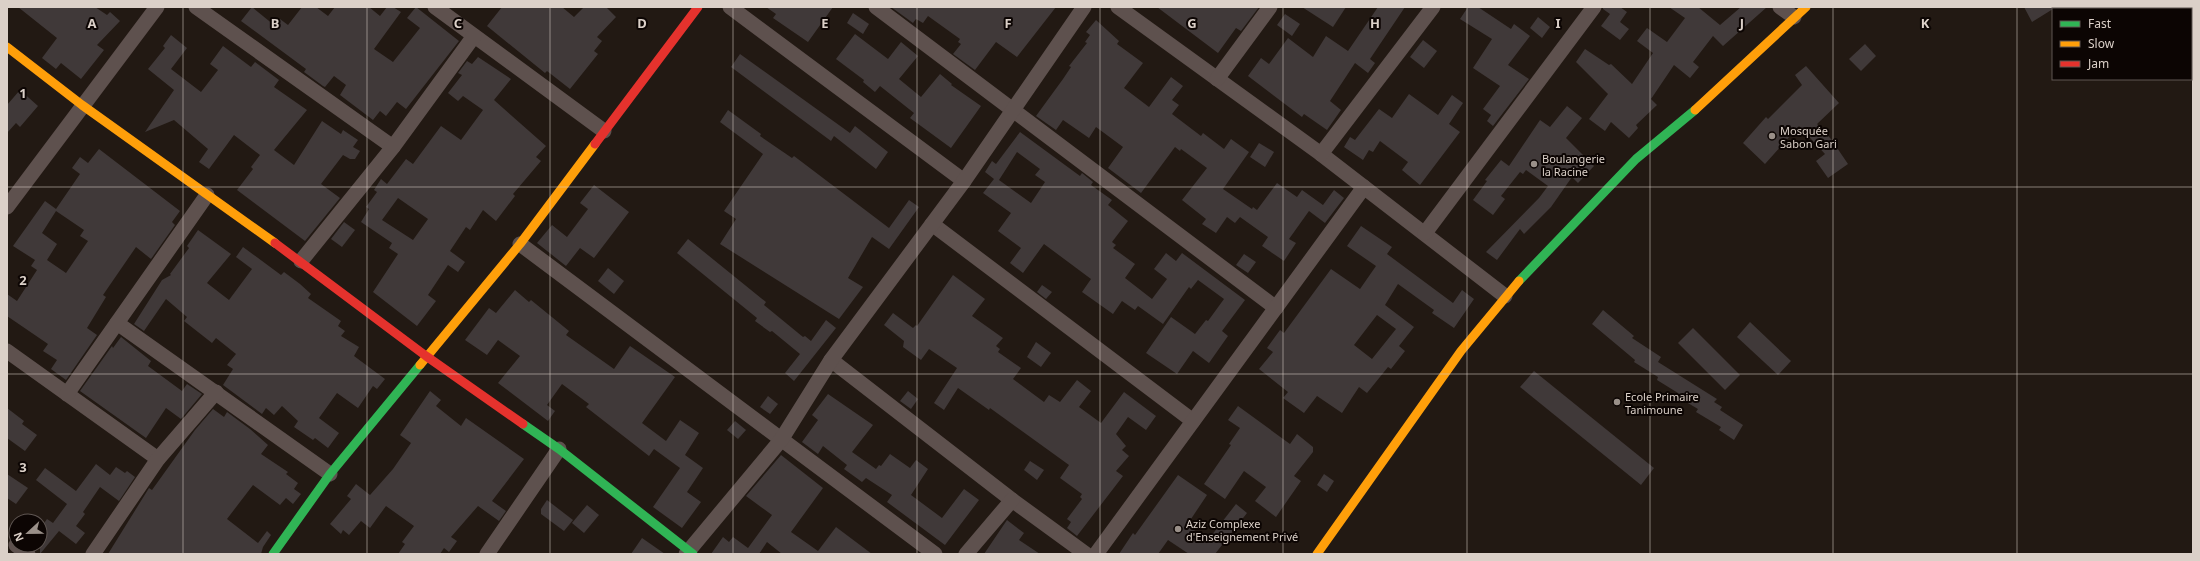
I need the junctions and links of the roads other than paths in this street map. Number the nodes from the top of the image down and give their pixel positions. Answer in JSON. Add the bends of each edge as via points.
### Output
{"nodes":[{"id":1,"x":157,"y":7,"type":"edge"},
{"id":2,"x":196,"y":7,"type":"edge"},
{"id":3,"x":435,"y":7,"type":"edge"},
{"id":4,"x":698,"y":7,"type":"edge"},
{"id":5,"x":730,"y":7,"type":"edge"},
{"id":6,"x":876,"y":7,"type":"edge"},
{"id":7,"x":1084,"y":7,"type":"edge"},
{"id":8,"x":1118,"y":7,"type":"edge"},
{"id":9,"x":1270,"y":7,"type":"edge"},
{"id":10,"x":1433,"y":7,"type":"edge"},
{"id":11,"x":1594,"y":7,"type":"edge"},
{"id":12,"x":1780,"y":7,"type":"edge"},
{"id":13,"x":1806,"y":7,"type":"edge"},
{"id":14,"x":1794,"y":18,"type":"junction"},
{"id":15,"x":474,"y":36,"type":"junction"},
{"id":16,"x":7,"y":47,"type":"edge"},
{"id":17,"x":1217,"y":79,"type":"junction"},
{"id":18,"x":82,"y":105,"type":"junction"},
{"id":19,"x":1013,"y":110,"type":"junction"},
{"id":20,"x":604,"y":131,"type":"junction"},
{"id":21,"x":393,"y":147,"type":"junction"},
{"id":22,"x":1321,"y":154,"type":"junction"},
{"id":23,"x":964,"y":181,"type":"junction"},
{"id":24,"x":1364,"y":187,"type":"junction"},
{"id":25,"x":207,"y":195,"type":"junction"},
{"id":26,"x":7,"y":207,"type":"edge"},
{"id":27,"x":932,"y":224,"type":"junction"},
{"id":28,"x":1425,"y":233,"type":"junction"},
{"id":29,"x":520,"y":244,"type":"junction"},
{"id":30,"x":302,"y":262,"type":"junction"},
{"id":31,"x":1505,"y":296,"type":"junction"},
{"id":32,"x":1276,"y":308,"type":"junction"},
{"id":33,"x":117,"y":323,"type":"junction"},
{"id":34,"x":7,"y":351,"type":"edge"},
{"id":35,"x":426,"y":356,"type":"junction"},
{"id":36,"x":831,"y":360,"type":"junction"},
{"id":37,"x":216,"y":392,"type":"junction"},
{"id":38,"x":67,"y":394,"type":"junction"},
{"id":39,"x":1193,"y":421,"type":"junction"},
{"id":40,"x":781,"y":440,"type":"junction"},
{"id":41,"x":559,"y":449,"type":"junction"},
{"id":42,"x":158,"y":459,"type":"junction"},
{"id":43,"x":330,"y":474,"type":"junction"},
{"id":44,"x":1012,"y":500,"type":"junction"},
{"id":45,"x":689,"y":553,"type":"edge"},
{"id":46,"x":93,"y":554,"type":"edge"},
{"id":47,"x":273,"y":554,"type":"edge"},
{"id":48,"x":487,"y":554,"type":"edge"},
{"id":49,"x":935,"y":554,"type":"edge"},
{"id":50,"x":966,"y":554,"type":"edge"},
{"id":51,"x":1086,"y":554,"type":"edge"},
{"id":52,"x":1096,"y":554,"type":"edge"},
{"id":53,"x":1317,"y":554,"type":"edge"}],
"edges":[{"from":1,"to":18,"type":"street"},
{"from":2,"to":21,"type":"street"},
{"from":3,"to":15,"type":"street"},
{"from":4,"to":20,"type":"street"},
{"from":5,"to":23,"type":"street"},
{"from":6,"to":19,"type":"street"},
{"from":7,"to":19,"type":"street"},
{"from":8,"to":17,"type":"street"},
{"from":9,"to":17,"type":"street"},
{"from":10,"to":22,"type":"street"},
{"from":11,"to":28,"type":"street"},
{"from":12,"to":14,"type":"street"},
{"from":13,"to":14,"type":"street"},
{"from":14,"to":31,"type":"street","via":[[1711,97],[1636,159]]},
{"from":15,"to":20,"type":"street"},
{"from":15,"to":21,"type":"street"},
{"from":16,"to":18,"type":"street"},
{"from":17,"to":22,"type":"street"},
{"from":18,"to":25,"type":"street"},
{"from":18,"to":26,"type":"street"},
{"from":19,"to":23,"type":"street"},
{"from":19,"to":32,"type":"street"},
{"from":20,"to":29,"type":"street"},
{"from":21,"to":30,"type":"street"},
{"from":22,"to":24,"type":"street"},
{"from":23,"to":27,"type":"street"},
{"from":24,"to":28,"type":"street"},
{"from":24,"to":32,"type":"street"},
{"from":25,"to":30,"type":"street"},
{"from":25,"to":33,"type":"street"},
{"from":27,"to":36,"type":"street"},
{"from":27,"to":39,"type":"street"},
{"from":28,"to":31,"type":"street"},
{"from":29,"to":35,"type":"street"},
{"from":29,"to":40,"type":"street"},
{"from":30,"to":35,"type":"street"},
{"from":31,"to":53,"type":"street","via":[[1456,357]]},
{"from":32,"to":39,"type":"street"},
{"from":33,"to":37,"type":"street"},
{"from":33,"to":38,"type":"street"},
{"from":34,"to":38,"type":"street"},
{"from":35,"to":41,"type":"street"},
{"from":35,"to":43,"type":"street"},
{"from":36,"to":40,"type":"street"},
{"from":36,"to":44,"type":"street"},
{"from":37,"to":42,"type":"street"},
{"from":37,"to":43,"type":"street"},
{"from":38,"to":42,"type":"street"},
{"from":39,"to":52,"type":"street"},
{"from":40,"to":45,"type":"street"},
{"from":40,"to":49,"type":"street"},
{"from":41,"to":45,"type":"street"},
{"from":41,"to":48,"type":"street"},
{"from":42,"to":46,"type":"street"},
{"from":43,"to":47,"type":"street"},
{"from":44,"to":50,"type":"street"},
{"from":44,"to":51,"type":"street"}]}
